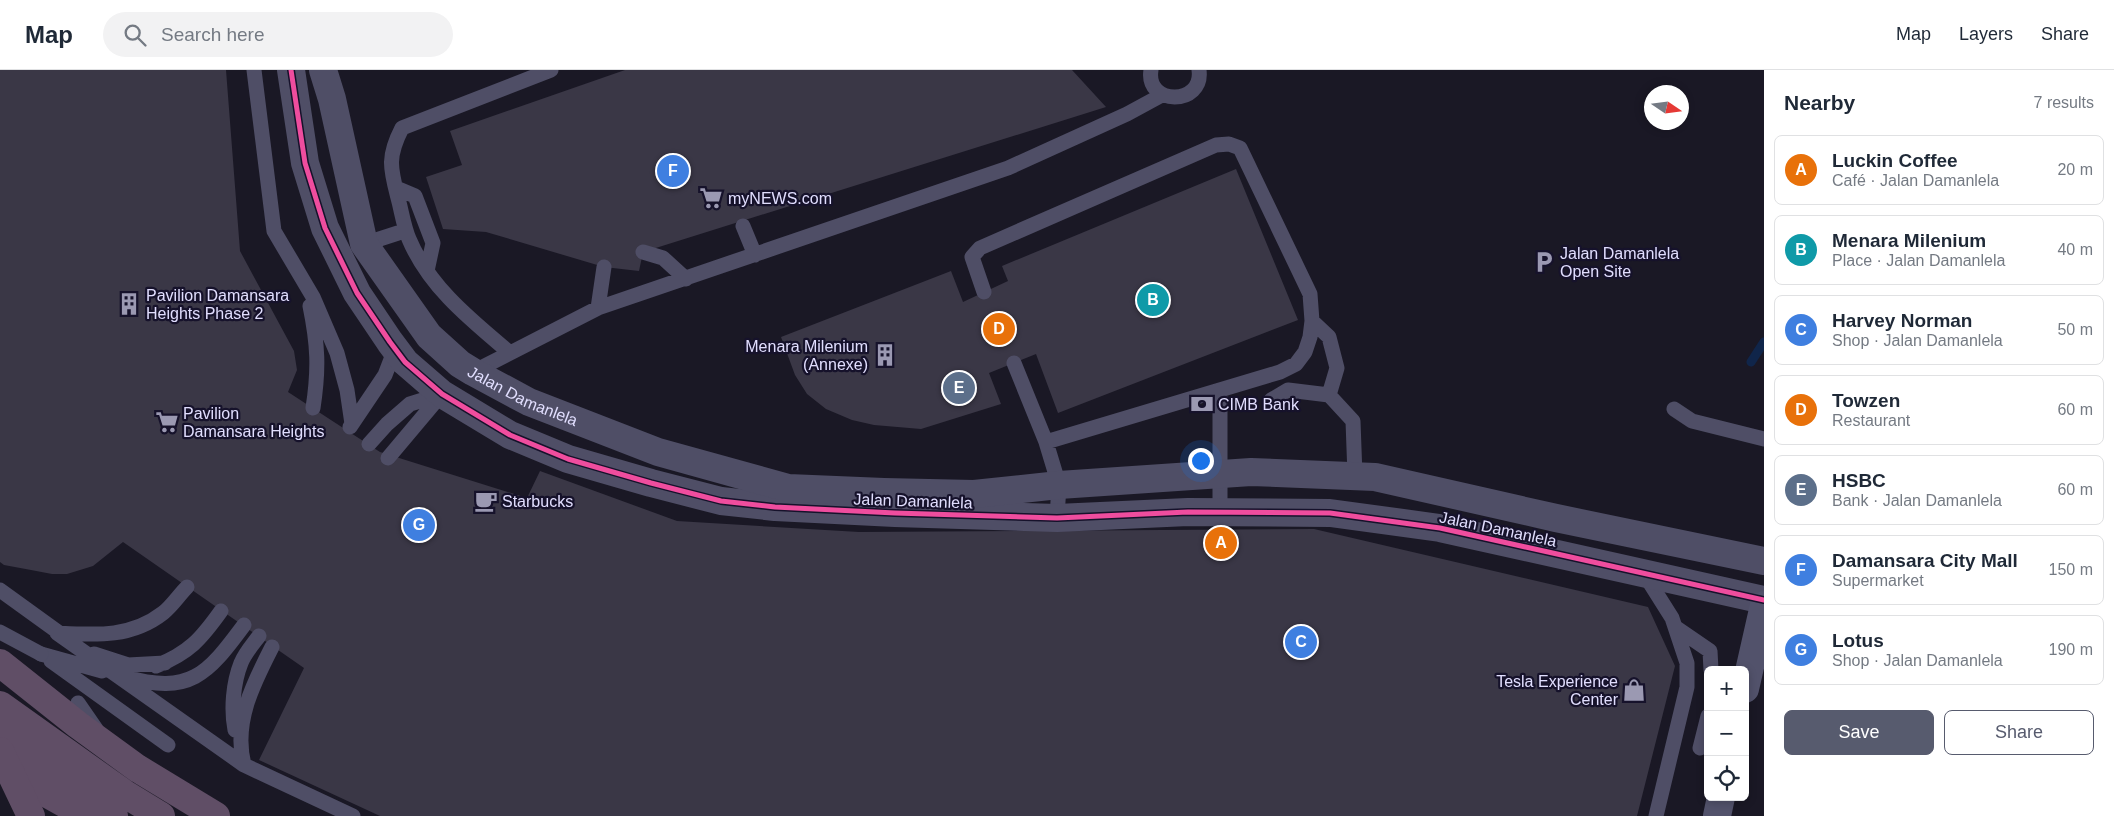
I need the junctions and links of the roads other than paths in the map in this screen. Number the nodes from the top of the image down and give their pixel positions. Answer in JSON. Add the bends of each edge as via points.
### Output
{"nodes":[{"id":1,"x":254,"y":70,"type":"edge"},
{"id":2,"x":291,"y":70,"type":"edge"},
{"id":3,"x":551,"y":70,"type":"edge"},
{"id":4,"x":1151,"y":70,"type":"edge"},
{"id":5,"x":1199,"y":70,"type":"edge"},
{"id":6,"x":324,"y":73,"type":"edge"},
{"id":7,"x":1162,"y":95,"type":"junction"},
{"id":8,"x":297,"y":108,"type":"junction"},
{"id":9,"x":396,"y":188,"type":"junction"},
{"id":10,"x":743,"y":226,"type":"dead end"},
{"id":11,"x":398,"y":233,"type":"dead end"},
{"id":12,"x":364,"y":244,"type":"junction"},
{"id":13,"x":643,"y":252,"type":"dead end"},
{"id":14,"x":754,"y":255,"type":"junction"},
{"id":15,"x":604,"y":267,"type":"dead end"},
{"id":16,"x":427,"y":271,"type":"junction"},
{"id":17,"x":686,"y":279,"type":"junction"},
{"id":18,"x":306,"y":282,"type":"junction"},
{"id":19,"x":984,"y":292,"type":"dead end"},
{"id":20,"x":598,"y":308,"type":"junction"},
{"id":21,"x":1312,"y":321,"type":"junction"},
{"id":22,"x":395,"y":349,"type":"junction"},
{"id":23,"x":510,"y":353,"type":"junction"},
{"id":24,"x":1014,"y":363,"type":"dead end"},
{"id":25,"x":473,"y":372,"type":"junction"},
{"id":26,"x":1220,"y":390,"type":"junction"},
{"id":27,"x":442,"y":394,"type":"junction"},
{"id":28,"x":1329,"y":395,"type":"junction"},
{"id":29,"x":1271,"y":400,"type":"dead end"},
{"id":30,"x":313,"y":408,"type":"dead end"},
{"id":31,"x":1674,"y":409,"type":"dead end"},
{"id":32,"x":1764,"y":439,"type":"edge"},
{"id":33,"x":1046,"y":442,"type":"junction"},
{"id":34,"x":369,"y":444,"type":"dead end"},
{"id":35,"x":388,"y":458,"type":"dead end"},
{"id":36,"x":1220,"y":474,"type":"junction"},
{"id":37,"x":1356,"y":476,"type":"junction"},
{"id":38,"x":1059,"y":484,"type":"junction"},
{"id":39,"x":1220,"y":512,"type":"junction"},
{"id":40,"x":1057,"y":518,"type":"junction"},
{"id":41,"x":1764,"y":561,"type":"edge"},
{"id":42,"x":1643,"y":572,"type":"junction"},
{"id":43,"x":187,"y":587,"type":"dead end"},
{"id":44,"x":0,"y":590,"type":"edge"},
{"id":45,"x":1764,"y":600,"type":"edge"},
{"id":46,"x":1764,"y":605,"type":"edge"},
{"id":47,"x":221,"y":611,"type":"dead end"},
{"id":48,"x":244,"y":625,"type":"dead end"},
{"id":49,"x":1675,"y":627,"type":"junction"},
{"id":50,"x":0,"y":632,"type":"edge"},
{"id":51,"x":57,"y":633,"type":"junction"},
{"id":52,"x":259,"y":636,"type":"dead end"},
{"id":53,"x":272,"y":647,"type":"dead end"},
{"id":54,"x":41,"y":654,"type":"junction"},
{"id":55,"x":0,"y":663,"type":"edge"},
{"id":56,"x":165,"y":663,"type":"junction"},
{"id":57,"x":1711,"y":666,"type":"edge"},
{"id":58,"x":1749,"y":671,"type":"edge"},
{"id":59,"x":113,"y":674,"type":"junction"},
{"id":60,"x":78,"y":703,"type":"dead end"},
{"id":61,"x":0,"y":705,"type":"edge"},
{"id":62,"x":0,"y":723,"type":"edge"},
{"id":63,"x":1704,"y":732,"type":"edge"},
{"id":64,"x":168,"y":745,"type":"dead end"},
{"id":65,"x":108,"y":747,"type":"junction"},
{"id":66,"x":1700,"y":748,"type":"dead end"},
{"id":67,"x":240,"y":749,"type":"junction"},
{"id":68,"x":0,"y":751,"type":"edge"},
{"id":69,"x":0,"y":760,"type":"edge"},
{"id":70,"x":244,"y":765,"type":"junction"},
{"id":71,"x":1720,"y":801,"type":"edge"},
{"id":72,"x":31,"y":816,"type":"edge"},
{"id":73,"x":87,"y":816,"type":"edge"},
{"id":74,"x":114,"y":816,"type":"edge"},
{"id":75,"x":160,"y":816,"type":"edge"},
{"id":76,"x":186,"y":816,"type":"edge"},
{"id":77,"x":216,"y":816,"type":"edge"},
{"id":78,"x":353,"y":816,"type":"edge"},
{"id":79,"x":1656,"y":816,"type":"edge"},
{"id":80,"x":1717,"y":816,"type":"edge"}],
"edges":[{"from":1,"to":18,"type":"lane","via":[[274,231]]},
{"from":2,"to":8,"type":"street","name":"Jalan Damanlela"},
{"from":3,"to":9,"type":"lane","via":[[402,128],[393,146],[390,170]]},
{"from":4,"to":7,"type":"lane","via":[[1151,82]]},
{"from":5,"to":7,"type":"lane","via":[[1198,83],[1187,95],[1179,98]]},
{"from":6,"to":8,"type":"street","name":"Jalan Damanlela"},
{"from":6,"to":12,"type":"street","name":"Jalan Damanlela"},
{"from":7,"to":14,"type":"lane","via":[[1008,168]]},
{"from":8,"to":22,"type":"street","name":"Jalan Damanlela","via":[[305,163],[325,228],[357,293]]},
{"from":9,"to":16,"type":"lane","via":[[409,239]]},
{"from":9,"to":16,"type":"lane","via":[[415,196],[434,242]]},
{"from":10,"to":14,"type":"lane"},
{"from":11,"to":12,"type":"lane"},
{"from":12,"to":25,"type":"street","name":"Jalan Damanlela","via":[[429,336]]},
{"from":13,"to":17,"type":"lane","via":[[663,258]]},
{"from":14,"to":17,"type":"lane"},
{"from":15,"to":20,"type":"lane"},
{"from":16,"to":23,"type":"lane","via":[[468,318]]},
{"from":17,"to":20,"type":"lane"},
{"from":18,"to":22,"type":"lane","via":[[338,353],[347,390],[350,428],[385,375]]},
{"from":18,"to":30,"type":"lane","via":[[317,342]]},
{"from":19,"to":21,"type":"lane","via":[[972,256],[980,248],[1216,145],[1229,144],[1240,148],[1310,294]]},
{"from":20,"to":23,"type":"lane"},
{"from":21,"to":26,"type":"lane","via":[[1305,352],[1296,364]]},
{"from":21,"to":28,"type":"lane","via":[[1329,337],[1337,368]]},
{"from":22,"to":27,"type":"street","name":"Jalan Damanlela"},
{"from":23,"to":25,"type":"lane"},
{"from":24,"to":33,"type":"lane"},
{"from":25,"to":27,"type":"street"},
{"from":25,"to":38,"type":"street","name":"Jalan Damanlela","via":[[529,402],[608,434],[658,452],[788,488],[974,494]]},
{"from":26,"to":33,"type":"lane"},
{"from":26,"to":36,"type":"lane"},
{"from":27,"to":34,"type":"lane","via":[[410,404]]},
{"from":27,"to":35,"type":"lane"},
{"from":27,"to":40,"type":"street","name":"Jalan Damanlela","via":[[510,435],[568,458],[721,501],[775,507]]},
{"from":28,"to":29,"type":"lane","via":[[1288,390]]},
{"from":28,"to":37,"type":"lane","via":[[1353,421]]},
{"from":31,"to":32,"type":"lane","via":[[1692,421]]},
{"from":33,"to":38,"type":"lane"},
{"from":36,"to":37,"type":"street","name":"Jalan Damanlela"},
{"from":36,"to":38,"type":"street","name":"Jalan Damanlela"},
{"from":36,"to":39,"type":"lane"},
{"from":37,"to":41,"type":"street","name":"Jalan Damanlela","via":[[1375,477]]},
{"from":38,"to":40,"type":"lane"},
{"from":39,"to":40,"type":"street","name":"Jalan Damanlela"},
{"from":39,"to":42,"type":"street","name":"Jalan Damanlela","via":[[1330,513],[1440,528]]},
{"from":42,"to":45,"type":"street","name":"Jalan Damanlela"},
{"from":42,"to":49,"type":"lane"},
{"from":43,"to":51,"type":"lane","via":[[163,613],[133,630],[99,635]]},
{"from":44,"to":51,"type":"lane"},
{"from":46,"to":58,"type":"street"},
{"from":47,"to":56,"type":"lane","via":[[202,638]]},
{"from":48,"to":59,"type":"lane","via":[[226,650],[202,674],[174,684],[143,682]]},
{"from":49,"to":57,"type":"lane","via":[[1710,651]]},
{"from":49,"to":79,"type":"lane","via":[[1687,663],[1687,687]]},
{"from":50,"to":54,"type":"lane","bridge":true},
{"from":51,"to":56,"type":"lane","via":[[99,656],[128,665]]},
{"from":51,"to":59,"type":"lane"},
{"from":52,"to":67,"type":"lane","via":[[241,662],[234,692],[233,721]]},
{"from":53,"to":67,"type":"lane","via":[[246,704]]},
{"from":54,"to":59,"type":"lane"},
{"from":54,"to":64,"type":"lane"},
{"from":55,"to":65,"type":"highway"},
{"from":55,"to":76,"type":"highway","via":[[30,695],[102,758]]},
{"from":56,"to":59,"type":"lane","via":[[135,672]]},
{"from":59,"to":70,"type":"lane"},
{"from":60,"to":65,"type":"lane"},
{"from":61,"to":75,"type":"highway"},
{"from":62,"to":74,"type":"highway"},
{"from":63,"to":66,"type":"lane"},
{"from":65,"to":77,"type":"highway"},
{"from":67,"to":70,"type":"lane"},
{"from":68,"to":72,"type":"highway","bridge":true},
{"from":69,"to":73,"type":"highway","via":[[44,792]]},
{"from":70,"to":78,"type":"lane"},
{"from":71,"to":80,"type":"street"}]}
